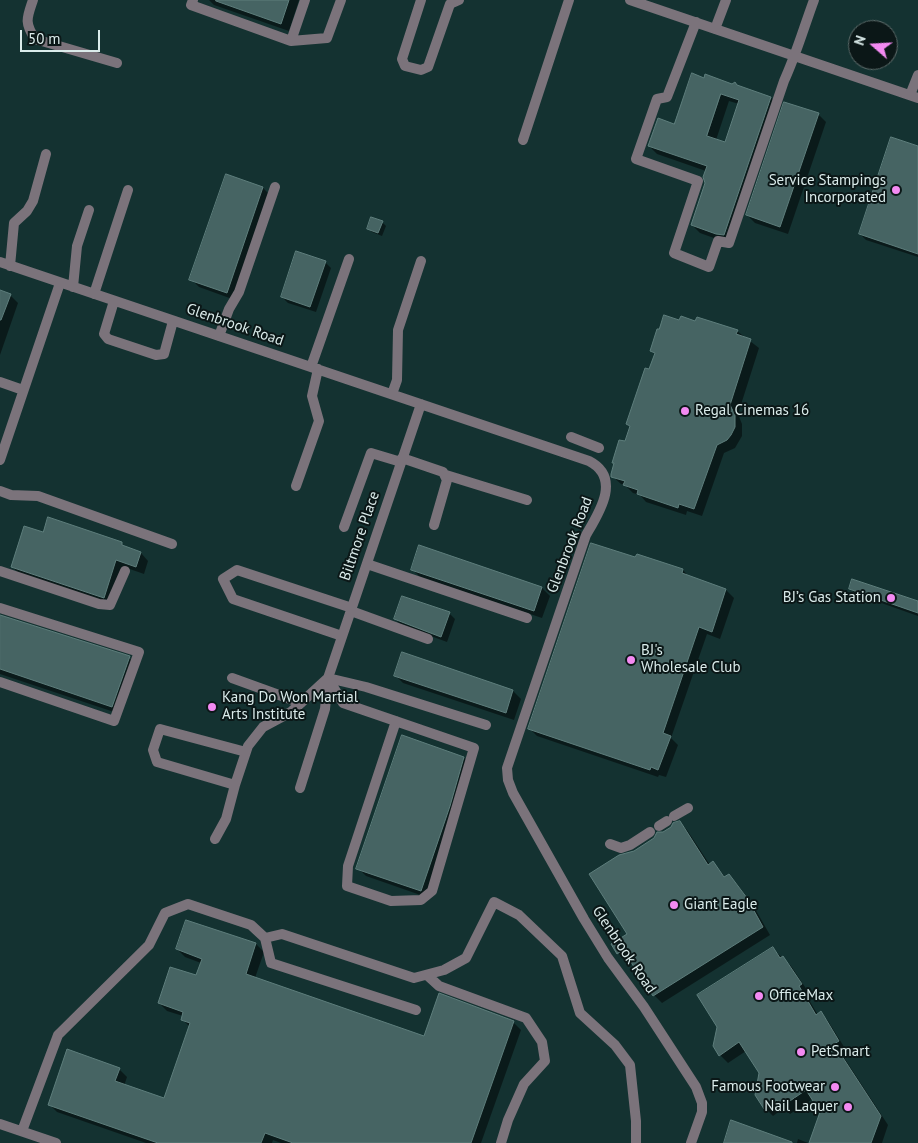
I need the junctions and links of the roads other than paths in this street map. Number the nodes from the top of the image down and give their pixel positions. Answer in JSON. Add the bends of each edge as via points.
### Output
{"nodes":[{"id":1,"x":33,"y":0,"type":"edge"},
{"id":2,"x":193,"y":0,"type":"edge"},
{"id":3,"x":305,"y":0,"type":"edge"},
{"id":4,"x":341,"y":0,"type":"edge"},
{"id":5,"x":421,"y":0,"type":"edge"},
{"id":6,"x":459,"y":0,"type":"edge"},
{"id":7,"x":568,"y":0,"type":"edge"},
{"id":8,"x":630,"y":0,"type":"edge"},
{"id":9,"x":726,"y":0,"type":"edge"},
{"id":10,"x":814,"y":0,"type":"edge"},
{"id":11,"x":655,"y":4,"type":"edge"},
{"id":12,"x":696,"y":22,"type":"junction"},
{"id":13,"x":715,"y":29,"type":"junction"},
{"id":14,"x":291,"y":41,"type":"junction"},
{"id":15,"x":796,"y":56,"type":"junction"},
{"id":16,"x":117,"y":63,"type":"dead end"},
{"id":17,"x":918,"y":75,"type":"edge"},
{"id":18,"x":914,"y":96,"type":"edge"},
{"id":19,"x":523,"y":140,"type":"dead end"},
{"id":20,"x":46,"y":154,"type":"dead end"},
{"id":21,"x":274,"y":187,"type":"dead end"},
{"id":22,"x":128,"y":190,"type":"dead end"},
{"id":23,"x":89,"y":210,"type":"dead end"},
{"id":24,"x":349,"y":258,"type":"dead end"},
{"id":25,"x":422,"y":261,"type":"dead end"},
{"id":26,"x":5,"y":264,"type":"edge"},
{"id":27,"x":60,"y":283,"type":"junction"},
{"id":28,"x":74,"y":287,"type":"junction"},
{"id":29,"x":94,"y":294,"type":"junction"},
{"id":30,"x":114,"y":301,"type":"junction"},
{"id":31,"x":173,"y":321,"type":"junction"},
{"id":32,"x":219,"y":336,"type":"junction"},
{"id":33,"x":314,"y":368,"type":"junction"},
{"id":34,"x":0,"y":382,"type":"edge"},
{"id":35,"x":24,"y":390,"type":"junction"},
{"id":36,"x":392,"y":394,"type":"junction"},
{"id":37,"x":421,"y":404,"type":"junction"},
{"id":38,"x":4,"y":437,"type":"edge"},
{"id":39,"x":571,"y":437,"type":"dead end"},
{"id":40,"x":599,"y":448,"type":"dead end"},
{"id":41,"x":0,"y":460,"type":"edge"},
{"id":42,"x":402,"y":460,"type":"junction"},
{"id":43,"x":446,"y":475,"type":"junction"},
{"id":44,"x":296,"y":486,"type":"dead end"},
{"id":45,"x":0,"y":491,"type":"edge"},
{"id":46,"x":527,"y":500,"type":"dead end"},
{"id":47,"x":434,"y":525,"type":"dead end"},
{"id":48,"x":344,"y":527,"type":"dead end"},
{"id":49,"x":172,"y":544,"type":"dead end"},
{"id":50,"x":367,"y":564,"type":"junction"},
{"id":51,"x":0,"y":571,"type":"edge"},
{"id":52,"x":124,"y":572,"type":"dead end"},
{"id":53,"x":0,"y":608,"type":"edge"},
{"id":54,"x":351,"y":609,"type":"junction"},
{"id":55,"x":527,"y":618,"type":"dead end"},
{"id":56,"x":342,"y":636,"type":"junction"},
{"id":57,"x":428,"y":639,"type":"dead end"},
{"id":58,"x":232,"y":678,"type":"dead end"},
{"id":59,"x":328,"y":678,"type":"junction"},
{"id":60,"x":0,"y":682,"type":"edge"},
{"id":61,"x":301,"y":703,"type":"junction"},
{"id":62,"x":396,"y":721,"type":"junction"},
{"id":63,"x":486,"y":725,"type":"dead end"},
{"id":64,"x":246,"y":752,"type":"junction"},
{"id":65,"x":235,"y":785,"type":"junction"},
{"id":66,"x":300,"y":788,"type":"dead end"},
{"id":67,"x":688,"y":808,"type":"dead end"},
{"id":68,"x":215,"y":839,"type":"dead end"},
{"id":69,"x":610,"y":844,"type":"dead end"},
{"id":70,"x":265,"y":938,"type":"junction"},
{"id":71,"x":427,"y":974,"type":"junction"},
{"id":72,"x":416,"y":1010,"type":"dead end"},
{"id":73,"x":0,"y":1124,"type":"edge"},
{"id":74,"x":22,"y":1131,"type":"junction"},
{"id":75,"x":56,"y":1143,"type":"edge"},
{"id":76,"x":501,"y":1143,"type":"edge"},
{"id":77,"x":636,"y":1143,"type":"edge"},
{"id":78,"x":691,"y":1143,"type":"edge"}],
"edges":[{"from":1,"to":16,"type":"street","via":[[27,27],[35,39]]},
{"from":2,"to":14,"type":"street","via":[[191,5]]},
{"from":3,"to":14,"type":"street"},
{"from":4,"to":14,"type":"street","via":[[327,38]]},
{"from":5,"to":6,"type":"street","via":[[402,59],[405,66],[421,70],[428,67],[450,4]]},
{"from":7,"to":19,"type":"street"},
{"from":8,"to":11,"type":"street"},
{"from":9,"to":13,"type":"street"},
{"from":10,"to":15,"type":"street"},
{"from":11,"to":12,"type":"street"},
{"from":12,"to":13,"type":"street"},
{"from":12,"to":15,"type":"street","via":[[667,98],[657,99],[636,159],[698,181],[674,253],[709,267],[718,241],[729,243],[784,81]]},
{"from":13,"to":15,"type":"street"},
{"from":15,"to":18,"type":"street"},
{"from":17,"to":18,"type":"street"},
{"from":20,"to":26,"type":"street","via":[[33,201],[14,223]]},
{"from":21,"to":32,"type":"street","via":[[239,292]]},
{"from":22,"to":29,"type":"street"},
{"from":23,"to":28,"type":"street","via":[[76,246]]},
{"from":24,"to":33,"type":"street"},
{"from":25,"to":36,"type":"street","via":[[398,330],[397,380]]},
{"from":26,"to":27,"type":"street","name":"Glenbrook Road"},
{"from":27,"to":28,"type":"street","name":"Glenbrook Road"},
{"from":27,"to":35,"type":"street"},
{"from":28,"to":29,"type":"street","name":"Glenbrook Road"},
{"from":29,"to":30,"type":"street","name":"Glenbrook Road"},
{"from":30,"to":31,"type":"street","name":"Glenbrook Road"},
{"from":30,"to":31,"type":"street","via":[[104,334],[108,339],[156,355],[164,354]]},
{"from":31,"to":32,"type":"street","name":"Glenbrook Road"},
{"from":32,"to":33,"type":"street","name":"Glenbrook Road"},
{"from":33,"to":36,"type":"street","name":"Glenbrook Road"},
{"from":33,"to":44,"type":"street","via":[[312,396],[319,421]]},
{"from":34,"to":35,"type":"street"},
{"from":35,"to":38,"type":"street"},
{"from":36,"to":37,"type":"street","name":"Glenbrook Road"},
{"from":37,"to":42,"type":"street","name":"Biltmore Place"},
{"from":37,"to":78,"type":"street","name":"Glenbrook Road","via":[[589,461],[605,476],[606,491],[601,509],[586,535],[507,768],[508,780],[584,919],[696,1087],[702,1112]]},
{"from":38,"to":41,"type":"street"},
{"from":39,"to":40,"type":"street"},
{"from":42,"to":43,"type":"street"},
{"from":42,"to":48,"type":"street","via":[[371,453]]},
{"from":42,"to":50,"type":"street","name":"Biltmore Place"},
{"from":43,"to":46,"type":"street"},
{"from":43,"to":47,"type":"street"},
{"from":45,"to":49,"type":"street","via":[[11,495],[38,496]]},
{"from":50,"to":54,"type":"street","name":"Biltmore Place"},
{"from":50,"to":55,"type":"street"},
{"from":51,"to":52,"type":"street","via":[[110,605]]},
{"from":53,"to":60,"type":"street","via":[[139,652],[114,721]]},
{"from":54,"to":56,"type":"street","name":"Biltmore Place"},
{"from":54,"to":56,"type":"street","via":[[237,570],[223,579],[233,599]]},
{"from":54,"to":57,"type":"street"},
{"from":56,"to":59,"type":"street","name":"Biltmore Place"},
{"from":58,"to":61,"type":"street"},
{"from":59,"to":61,"type":"street"},
{"from":59,"to":62,"type":"street","via":[[343,704]]},
{"from":59,"to":63,"type":"street"},
{"from":59,"to":66,"type":"street","name":"Biltmore Place","via":[[325,709]]},
{"from":61,"to":64,"type":"street","via":[[292,712],[263,726]]},
{"from":62,"to":62,"type":"street","via":[[474,748],[432,891],[421,900],[391,901],[348,886],[348,866]]},
{"from":64,"to":65,"type":"street"},
{"from":64,"to":65,"type":"street","via":[[160,729],[153,750],[157,762]]},
{"from":65,"to":68,"type":"street","via":[[226,820]]},
{"from":67,"to":69,"type":"street","via":[[630,845],[621,848]]},
{"from":70,"to":71,"type":"street","via":[[282,934],[414,978]]},
{"from":70,"to":72,"type":"street","via":[[271,963]]},
{"from":70,"to":74,"type":"street","via":[[251,925],[188,904],[165,913],[149,944],[58,1034]]},
{"from":71,"to":76,"type":"street","via":[[439,986],[526,1018],[542,1042],[545,1061],[524,1084]]},
{"from":71,"to":77,"type":"street","via":[[444,970],[466,958],[494,902],[519,915],[562,956],[580,1013],[630,1065]]},
{"from":73,"to":74,"type":"street"},
{"from":74,"to":75,"type":"street"}]}
